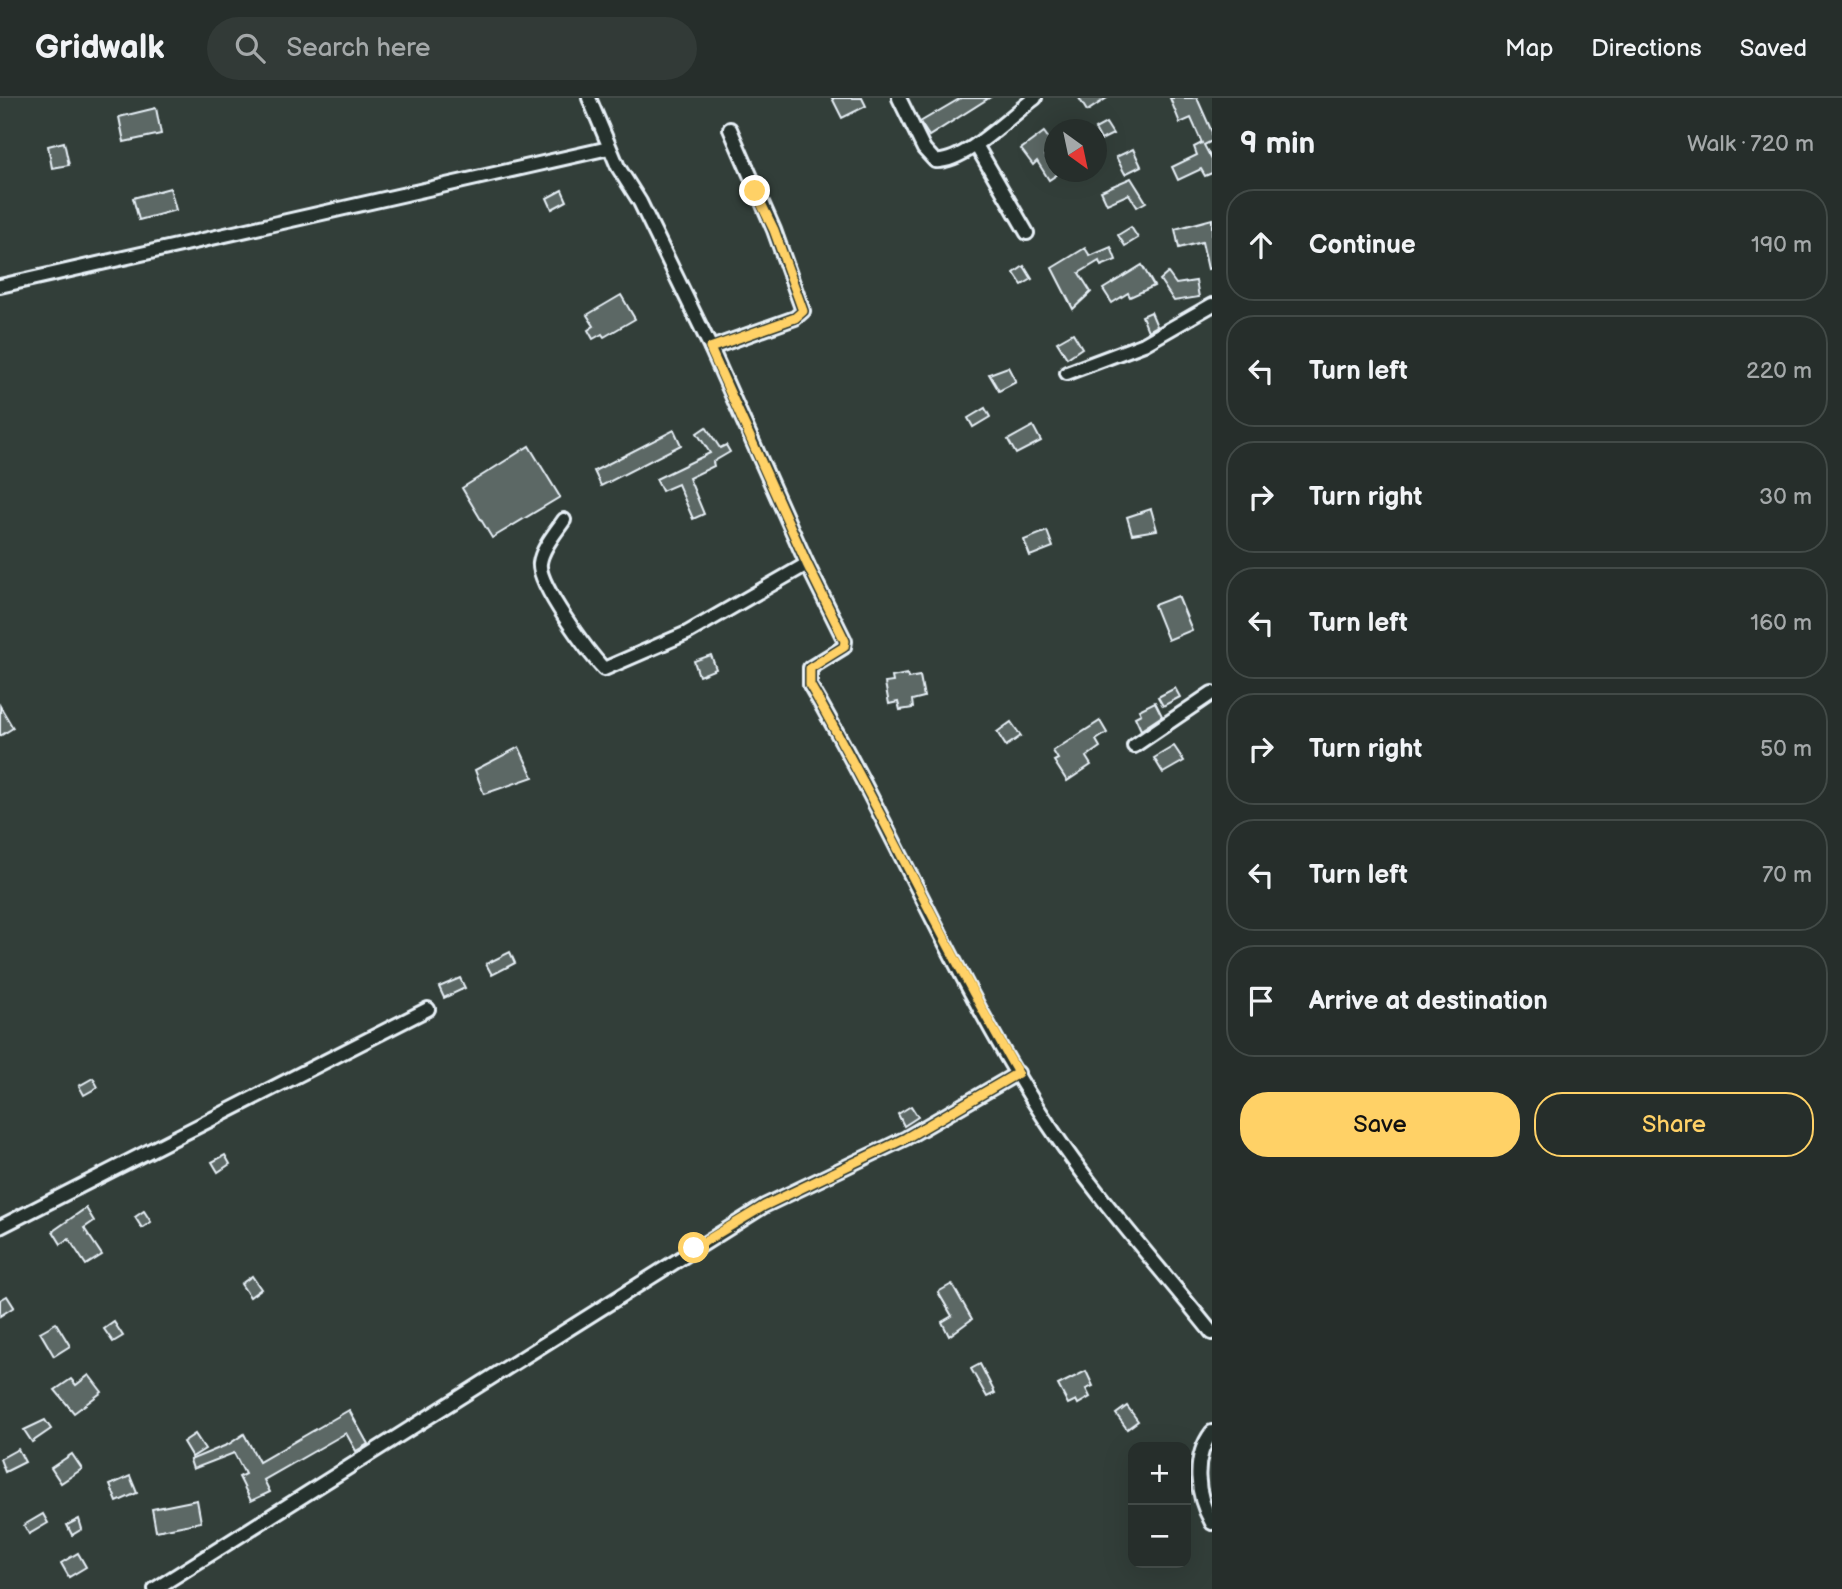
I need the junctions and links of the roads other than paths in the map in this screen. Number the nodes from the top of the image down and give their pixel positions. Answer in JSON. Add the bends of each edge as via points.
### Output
{"nodes":[{"id":1,"x":589,"y":98,"type":"edge"},
{"id":2,"x":899,"y":98,"type":"edge"},
{"id":3,"x":1035,"y":98,"type":"edge"},
{"id":4,"x":730,"y":129,"type":"dead end"},
{"id":5,"x":976,"y":145,"type":"junction"},
{"id":6,"x":609,"y":148,"type":"junction"},
{"id":7,"x":1027,"y":233,"type":"dead end"},
{"id":8,"x":0,"y":286,"type":"edge"},
{"id":9,"x":1212,"y":304,"type":"edge"},
{"id":10,"x":710,"y":348,"type":"junction"},
{"id":11,"x":1068,"y":373,"type":"dead end"},
{"id":12,"x":564,"y":520,"type":"dead end"},
{"id":13,"x":807,"y":564,"type":"junction"},
{"id":14,"x":1212,"y":693,"type":"edge"},
{"id":15,"x":1134,"y":746,"type":"dead end"},
{"id":16,"x":428,"y":1009,"type":"dead end"},
{"id":17,"x":1018,"y":1073,"type":"junction"},
{"id":18,"x":0,"y":1227,"type":"edge"},
{"id":19,"x":1212,"y":1334,"type":"edge"},
{"id":20,"x":1212,"y":1432,"type":"edge"},
{"id":21,"x":1212,"y":1523,"type":"edge"},
{"id":22,"x":155,"y":1589,"type":"edge"}],
"edges":[{"from":1,"to":6,"type":"street"},
{"from":2,"to":5,"type":"street","via":[[924,149],[935,161],[946,162]]},
{"from":3,"to":5,"type":"street"},
{"from":4,"to":10,"type":"street","via":[[803,311],[795,318]]},
{"from":5,"to":7,"type":"street"},
{"from":6,"to":8,"type":"street"},
{"from":6,"to":10,"type":"street"},
{"from":9,"to":11,"type":"street","via":[[1144,344]]},
{"from":10,"to":13,"type":"street"},
{"from":12,"to":13,"type":"street","via":[[540,563],[543,579],[604,669],[687,633]]},
{"from":13,"to":17,"type":"street","via":[[845,641],[844,647],[810,668],[810,685]]},
{"from":14,"to":15,"type":"street"},
{"from":16,"to":18,"type":"street"},
{"from":17,"to":19,"type":"street","via":[[1084,1175]]},
{"from":17,"to":22,"type":"street","via":[[906,1138],[752,1213]]},
{"from":20,"to":21,"type":"street","via":[[1198,1462],[1199,1484]]}]}
